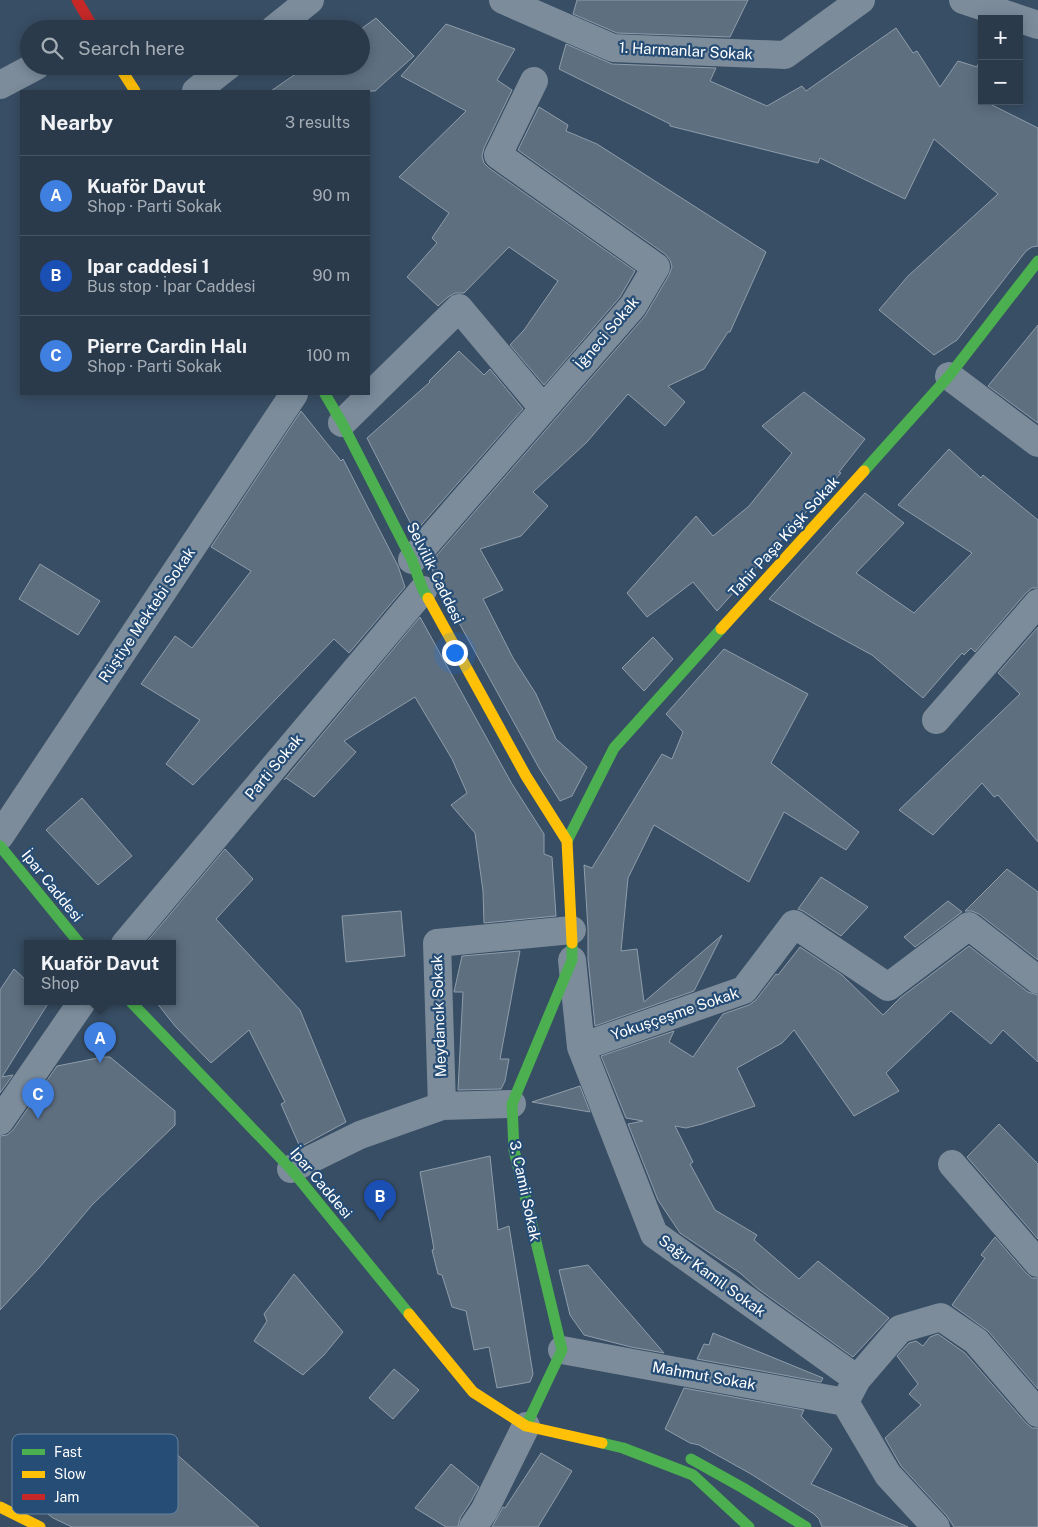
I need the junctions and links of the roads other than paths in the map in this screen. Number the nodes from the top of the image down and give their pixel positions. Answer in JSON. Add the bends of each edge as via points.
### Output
{"nodes":[{"id":1,"x":77,"y":0,"type":"edge"},
{"id":2,"x":310,"y":0,"type":"edge"},
{"id":3,"x":503,"y":0,"type":"edge"},
{"id":4,"x":861,"y":0,"type":"edge"},
{"id":5,"x":963,"y":0,"type":"edge"},
{"id":6,"x":89,"y":20,"type":"edge"},
{"id":7,"x":285,"y":20,"type":"edge"},
{"id":8,"x":1038,"y":25,"type":"edge"},
{"id":9,"x":20,"y":74,"type":"edge"},
{"id":10,"x":125,"y":75,"type":"edge"},
{"id":11,"x":216,"y":75,"type":"edge"},
{"id":12,"x":534,"y":81,"type":"dead end"},
{"id":13,"x":0,"y":85,"type":"edge"},
{"id":14,"x":134,"y":90,"type":"edge"},
{"id":15,"x":197,"y":90,"type":"edge"},
{"id":16,"x":1038,"y":261,"type":"edge"},
{"id":17,"x":949,"y":376,"type":"junction"},
{"id":18,"x":293,"y":395,"type":"edge"},
{"id":19,"x":326,"y":395,"type":"edge"},
{"id":20,"x":543,"y":408,"type":"junction"},
{"id":21,"x":342,"y":423,"type":"junction"},
{"id":22,"x":1038,"y":443,"type":"edge"},
{"id":23,"x":412,"y":560,"type":"junction"},
{"id":24,"x":423,"y":590,"type":"junction"},
{"id":25,"x":1038,"y":603,"type":"edge"},
{"id":26,"x":936,"y":720,"type":"dead end"},
{"id":27,"x":0,"y":836,"type":"edge"},
{"id":28,"x":567,"y":841,"type":"junction"},
{"id":29,"x":0,"y":846,"type":"edge"},
{"id":30,"x":572,"y":930,"type":"junction"},
{"id":31,"x":77,"y":940,"type":"edge"},
{"id":32,"x":128,"y":940,"type":"edge"},
{"id":33,"x":572,"y":960,"type":"junction"},
{"id":34,"x":1038,"y":980,"type":"edge"},
{"id":35,"x":80,"y":1005,"type":"edge"},
{"id":36,"x":134,"y":1005,"type":"edge"},
{"id":37,"x":581,"y":1046,"type":"junction"},
{"id":38,"x":512,"y":1104,"type":"junction"},
{"id":39,"x":442,"y":1106,"type":"junction"},
{"id":40,"x":0,"y":1121,"type":"edge"},
{"id":41,"x":952,"y":1164,"type":"dead end"},
{"id":42,"x":291,"y":1169,"type":"junction"},
{"id":43,"x":1038,"y":1263,"type":"edge"},
{"id":44,"x":562,"y":1350,"type":"junction"},
{"id":45,"x":851,"y":1390,"type":"junction"},
{"id":46,"x":1038,"y":1412,"type":"edge"},
{"id":47,"x":526,"y":1426,"type":"junction"},
{"id":48,"x":623,"y":1448,"type":"junction"},
{"id":49,"x":0,"y":1508,"type":"edge"},
{"id":50,"x":12,"y":1514,"type":"edge"},
{"id":51,"x":13,"y":1514,"type":"edge"},
{"id":52,"x":40,"y":1527,"type":"edge"},
{"id":53,"x":473,"y":1527,"type":"edge"},
{"id":54,"x":748,"y":1527,"type":"edge"},
{"id":55,"x":806,"y":1527,"type":"edge"},
{"id":56,"x":936,"y":1527,"type":"edge"}],
"edges":[{"from":1,"to":6,"type":"street"},
{"from":2,"to":7,"type":"street"},
{"from":3,"to":4,"type":"street","name":"1. Harmanlar Sokak","via":[[613,48],[785,55]]},
{"from":5,"to":8,"type":"street"},
{"from":9,"to":13,"type":"street"},
{"from":10,"to":14,"type":"street"},
{"from":11,"to":15,"type":"street"},
{"from":12,"to":20,"type":"street","name":"İğneci Sokak","via":[[498,155],[656,268],[632,306]]},
{"from":16,"to":17,"type":"street","name":"Tahir Paşa Köşk Sokak"},
{"from":17,"to":22,"type":"street"},
{"from":17,"to":28,"type":"street","name":"Tahir Paşa Köşk Sokak","via":[[614,748]]},
{"from":18,"to":27,"type":"street","name":"Rüştiye Mektebi Sokak"},
{"from":19,"to":21,"type":"street","name":"Selvilik Caddesi"},
{"from":20,"to":21,"type":"street","via":[[459,308]]},
{"from":20,"to":23,"type":"street","name":"İğneci Sokak"},
{"from":21,"to":23,"type":"street","name":"Selvilik Caddesi"},
{"from":23,"to":24,"type":"street","name":"Selvilik Caddesi"},
{"from":24,"to":28,"type":"street","name":"Selvilik Caddesi","via":[[526,776]]},
{"from":24,"to":32,"type":"street","name":"Parti Sokak"},
{"from":25,"to":26,"type":"street"},
{"from":28,"to":30,"type":"street","name":"3. Camii Sokak"},
{"from":29,"to":31,"type":"street","name":"İpar Caddesi"},
{"from":30,"to":33,"type":"street","name":"3. Camii Sokak"},
{"from":30,"to":39,"type":"street","name":"Meydancık Sokak","via":[[437,943]]},
{"from":33,"to":37,"type":"street","name":"Sağır Kamil Sokak"},
{"from":33,"to":38,"type":"street","name":"3. Camii Sokak"},
{"from":34,"to":37,"type":"street","name":"Yokuşçeşme Sokak","via":[[969,926],[888,987],[794,924],[744,990]]},
{"from":35,"to":40,"type":"street"},
{"from":36,"to":42,"type":"street","name":"İpar Caddesi"},
{"from":37,"to":45,"type":"street","name":"Sağır Kamil Sokak","via":[[654,1234]]},
{"from":38,"to":39,"type":"street"},
{"from":38,"to":44,"type":"street","name":"3. Camii Sokak","via":[[514,1150]]},
{"from":39,"to":42,"type":"street","via":[[360,1135]]},
{"from":41,"to":43,"type":"street"},
{"from":42,"to":47,"type":"street","name":"İpar Caddesi","via":[[473,1392]]},
{"from":44,"to":45,"type":"street","name":"Mahmut Sokak"},
{"from":44,"to":47,"type":"street"},
{"from":45,"to":46,"type":"street","via":[[900,1329],[941,1317],[976,1341]]},
{"from":45,"to":56,"type":"street","name":"Sağır Kamil Sokak","via":[[888,1475]]},
{"from":47,"to":48,"type":"street","name":"İpar Caddesi"},
{"from":47,"to":53,"type":"street"},
{"from":48,"to":54,"type":"street","via":[[693,1475]]},
{"from":48,"to":55,"type":"street","via":[[685,1456]]},
{"from":49,"to":50,"type":"street"},
{"from":51,"to":52,"type":"street"}]}
